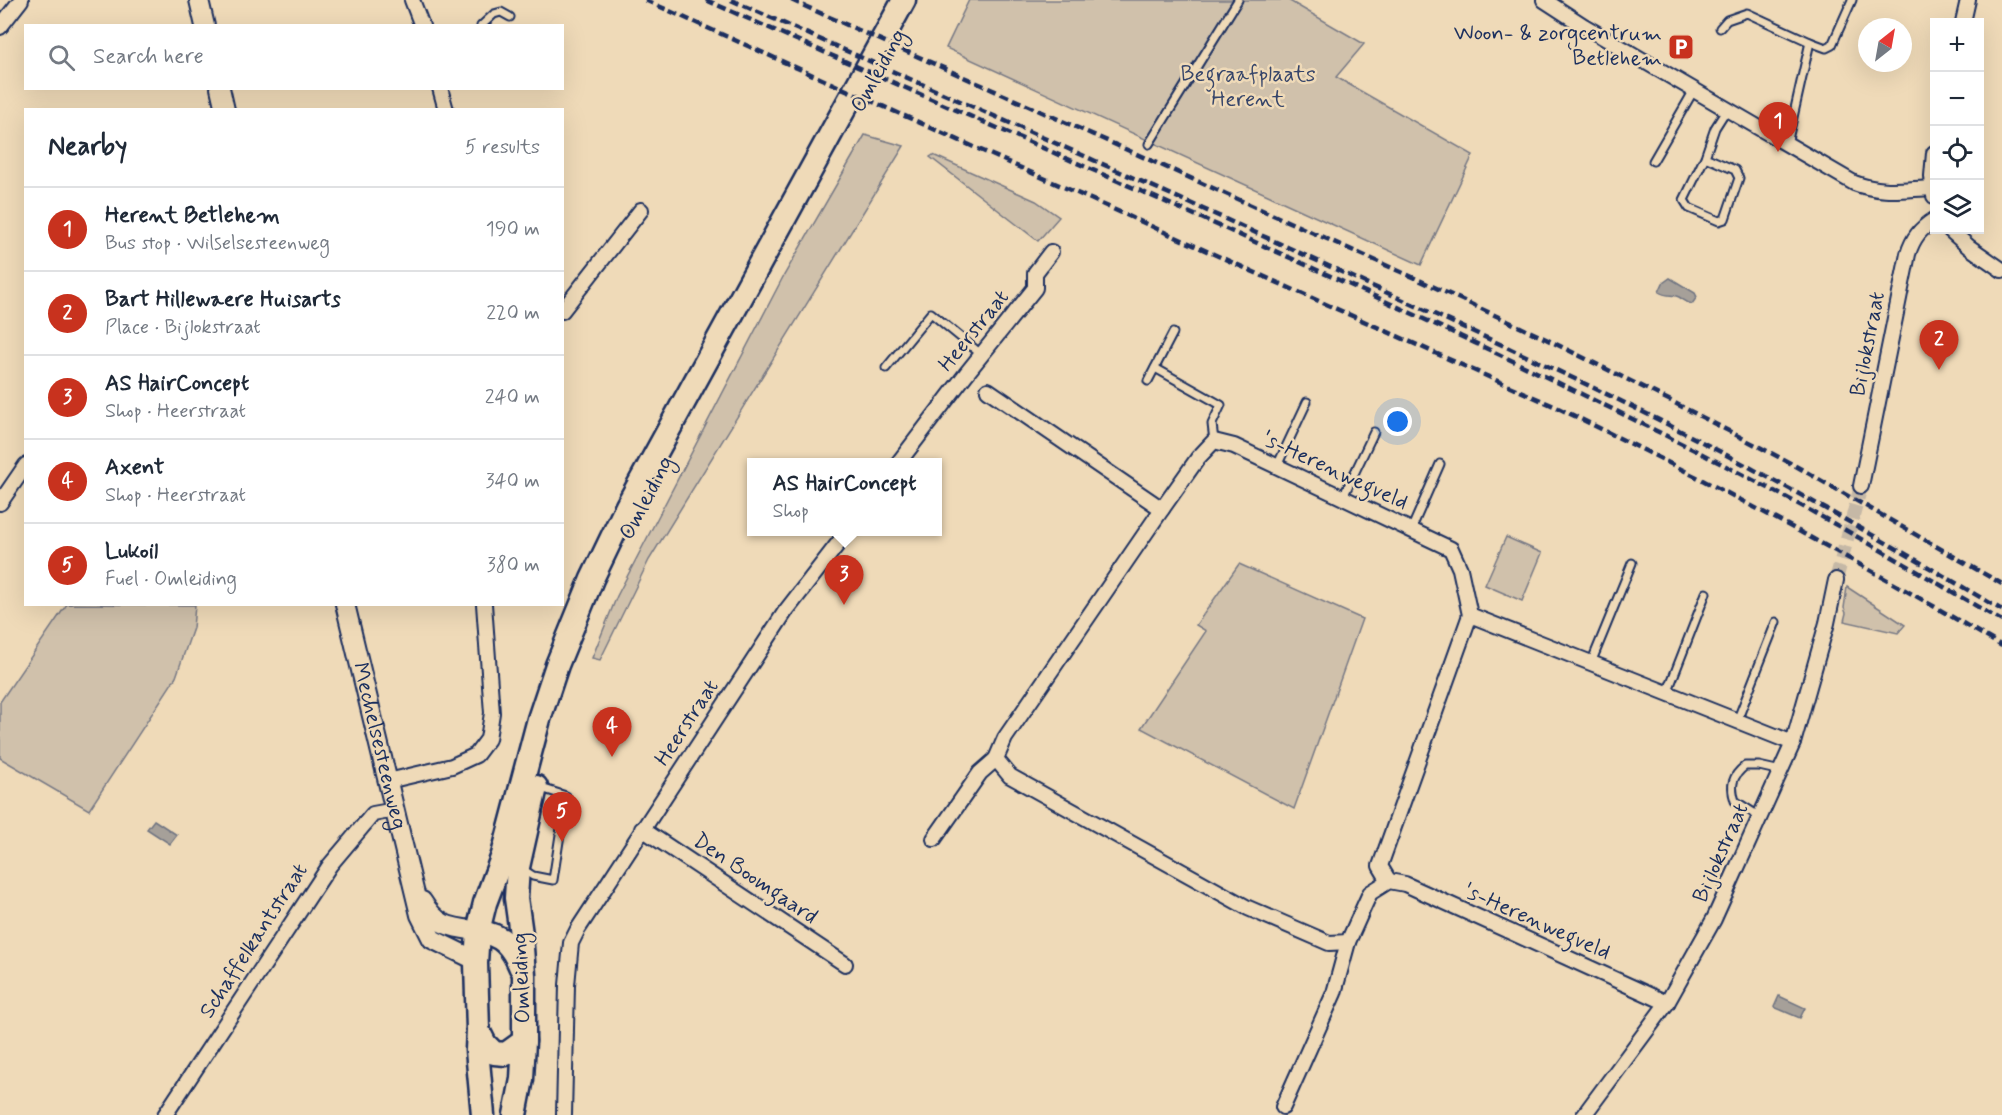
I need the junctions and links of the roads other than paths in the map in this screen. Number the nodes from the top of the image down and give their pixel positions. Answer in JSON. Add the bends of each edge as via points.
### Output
{"nodes":[{"id":1,"x":21,"y":0,"type":"edge"},
{"id":2,"x":200,"y":0,"type":"edge"},
{"id":3,"x":412,"y":0,"type":"edge"},
{"id":4,"x":904,"y":0,"type":"edge"},
{"id":5,"x":917,"y":0,"type":"edge"},
{"id":6,"x":1238,"y":0,"type":"edge"},
{"id":7,"x":1544,"y":0,"type":"edge"},
{"id":8,"x":1852,"y":0,"type":"edge"},
{"id":9,"x":1968,"y":0,"type":"edge"},
{"id":10,"x":891,"y":11,"type":"edge"},
{"id":11,"x":510,"y":16,"type":"dead end"},
{"id":12,"x":1964,"y":18,"type":"edge"},
{"id":13,"x":206,"y":24,"type":"edge"},
{"id":14,"x":421,"y":24,"type":"edge"},
{"id":15,"x":483,"y":24,"type":"edge"},
{"id":16,"x":0,"y":27,"type":"edge"},
{"id":17,"x":1720,"y":28,"type":"dead end"},
{"id":18,"x":1810,"y":42,"type":"junction"},
{"id":19,"x":220,"y":90,"type":"edge"},
{"id":20,"x":1694,"y":90,"type":"junction"},
{"id":21,"x":445,"y":91,"type":"edge"},
{"id":22,"x":225,"y":108,"type":"edge"},
{"id":23,"x":446,"y":108,"type":"edge"},
{"id":24,"x":1726,"y":109,"type":"junction"},
{"id":25,"x":1149,"y":144,"type":"dead end"},
{"id":26,"x":1787,"y":144,"type":"junction"},
{"id":27,"x":1705,"y":157,"type":"junction"},
{"id":28,"x":1653,"y":161,"type":"dead end"},
{"id":29,"x":1930,"y":192,"type":"edge"},
{"id":30,"x":641,"y":210,"type":"dead end"},
{"id":31,"x":1930,"y":224,"type":"edge"},
{"id":32,"x":1954,"y":234,"type":"edge"},
{"id":33,"x":1052,"y":252,"type":"dead end"},
{"id":34,"x":2002,"y":270,"type":"edge"},
{"id":35,"x":564,"y":308,"type":"edge"},
{"id":36,"x":1173,"y":333,"type":"dead end"},
{"id":37,"x":981,"y":355,"type":"junction"},
{"id":38,"x":886,"y":368,"type":"dead end"},
{"id":39,"x":1155,"y":368,"type":"junction"},
{"id":40,"x":1148,"y":381,"type":"dead end"},
{"id":41,"x":988,"y":390,"type":"dead end"},
{"id":42,"x":1307,"y":402,"type":"dead end"},
{"id":43,"x":1374,"y":432,"type":"dead end"},
{"id":44,"x":1214,"y":441,"type":"junction"},
{"id":45,"x":902,"y":458,"type":"edge"},
{"id":46,"x":1440,"y":464,"type":"dead end"},
{"id":47,"x":1277,"y":466,"type":"junction"},
{"id":48,"x":24,"y":468,"type":"edge"},
{"id":49,"x":1861,"y":486,"type":"tunnel mouth"},
{"id":50,"x":1343,"y":497,"type":"junction"},
{"id":51,"x":0,"y":503,"type":"edge"},
{"id":52,"x":1162,"y":509,"type":"junction"},
{"id":53,"x":1411,"y":530,"type":"junction"},
{"id":54,"x":843,"y":536,"type":"edge"},
{"id":55,"x":1632,"y":563,"type":"dead end"},
{"id":56,"x":1836,"y":580,"type":"tunnel mouth"},
{"id":57,"x":1706,"y":593,"type":"dead end"},
{"id":58,"x":345,"y":606,"type":"edge"},
{"id":59,"x":484,"y":606,"type":"edge"},
{"id":60,"x":1470,"y":615,"type":"junction"},
{"id":61,"x":1776,"y":622,"type":"dead end"},
{"id":62,"x":1591,"y":663,"type":"junction"},
{"id":63,"x":1666,"y":693,"type":"junction"},
{"id":64,"x":1737,"y":721,"type":"junction"},
{"id":65,"x":1793,"y":743,"type":"junction"},
{"id":66,"x":996,"y":759,"type":"junction"},
{"id":67,"x":1780,"y":771,"type":"junction"},
{"id":68,"x":388,"y":781,"type":"junction"},
{"id":69,"x":530,"y":785,"type":"junction"},
{"id":70,"x":395,"y":810,"type":"junction"},
{"id":71,"x":1761,"y":817,"type":"junction"},
{"id":72,"x":642,"y":829,"type":"junction"},
{"id":73,"x":934,"y":839,"type":"dead end"},
{"id":74,"x":510,"y":861,"type":"junction"},
{"id":75,"x":1389,"y":881,"type":"junction"},
{"id":76,"x":414,"y":886,"type":"junction"},
{"id":77,"x":478,"y":931,"type":"junction"},
{"id":78,"x":1348,"y":942,"type":"junction"},
{"id":79,"x":476,"y":963,"type":"junction"},
{"id":80,"x":845,"y":964,"type":"dead end"},
{"id":81,"x":524,"y":975,"type":"junction"},
{"id":82,"x":1667,"y":1003,"type":"junction"},
{"id":83,"x":478,"y":1030,"type":"junction"},
{"id":84,"x":524,"y":1041,"type":"junction"},
{"id":85,"x":1283,"y":1107,"type":"dead end"},
{"id":86,"x":165,"y":1115,"type":"edge"},
{"id":87,"x":483,"y":1115,"type":"edge"},
{"id":88,"x":515,"y":1115,"type":"edge"},
{"id":89,"x":564,"y":1115,"type":"edge"},
{"id":90,"x":1584,"y":1115,"type":"edge"}],
"edges":[{"from":1,"to":16,"type":"street"},
{"from":2,"to":13,"type":"street"},
{"from":3,"to":14,"type":"street"},
{"from":4,"to":10,"type":"main road","name":"Omleiding"},
{"from":5,"to":69,"type":"main road","name":"Omleiding","via":[[606,578]]},
{"from":6,"to":25,"type":"lane"},
{"from":7,"to":20,"type":"street"},
{"from":8,"to":18,"type":"lane","via":[[1832,45],[1826,48]]},
{"from":9,"to":12,"type":"street"},
{"from":10,"to":69,"type":"main road","name":"Omleiding","via":[[611,537],[557,665],[539,719]]},
{"from":11,"to":15,"type":"lane","via":[[494,14]]},
{"from":17,"to":18,"type":"lane","via":[[1733,16],[1747,13]]},
{"from":18,"to":26,"type":"lane"},
{"from":19,"to":22,"type":"street"},
{"from":20,"to":24,"type":"street"},
{"from":20,"to":28,"type":"lane"},
{"from":21,"to":23,"type":"street"},
{"from":24,"to":26,"type":"street"},
{"from":24,"to":27,"type":"lane"},
{"from":26,"to":29,"type":"street","via":[[1854,183],[1888,191]]},
{"from":27,"to":27,"type":"lane","via":[[1735,170],[1739,177],[1725,219],[1719,221],[1689,208],[1684,200]]},
{"from":30,"to":35,"type":"street"},
{"from":31,"to":49,"type":"street","name":"Bijlokstraat","via":[[1918,232],[1908,254]]},
{"from":32,"to":34,"type":"street"},
{"from":33,"to":37,"type":"street","name":"Heerstraat","via":[[1035,273],[1035,288]]},
{"from":36,"to":39,"type":"lane"},
{"from":37,"to":38,"type":"lane","via":[[931,313]]},
{"from":37,"to":45,"type":"street","name":"Heerstraat"},
{"from":39,"to":40,"type":"lane"},
{"from":39,"to":44,"type":"lane","via":[[1221,405],[1212,424]]},
{"from":41,"to":52,"type":"street"},
{"from":42,"to":47,"type":"lane"},
{"from":43,"to":50,"type":"lane"},
{"from":44,"to":47,"type":"street","name":"'s-Herenwegveld"},
{"from":44,"to":52,"type":"street"},
{"from":46,"to":53,"type":"lane"},
{"from":47,"to":50,"type":"street","name":"'s-Herenwegveld"},
{"from":48,"to":51,"type":"street"},
{"from":50,"to":53,"type":"street","name":"'s-Herenwegveld"},
{"from":52,"to":66,"type":"street","via":[[1005,738]]},
{"from":53,"to":60,"type":"street","name":"'s-Herenwegveld","via":[[1452,549]]},
{"from":54,"to":72,"type":"street","name":"Heerstraat","via":[[785,612]]},
{"from":55,"to":62,"type":"lane"},
{"from":56,"to":65,"type":"street","name":"Bijlokstraat"},
{"from":57,"to":63,"type":"lane"},
{"from":58,"to":68,"type":"street","name":"Mechelsesteenweg"},
{"from":59,"to":68,"type":"street","via":[[492,713],[488,739],[476,755],[452,766]]},
{"from":60,"to":62,"type":"street"},
{"from":60,"to":75,"type":"street","via":[[1380,866]]},
{"from":61,"to":64,"type":"lane"},
{"from":62,"to":63,"type":"street"},
{"from":63,"to":64,"type":"street"},
{"from":64,"to":65,"type":"street"},
{"from":65,"to":67,"type":"street","name":"Bijlokstraat"},
{"from":66,"to":73,"type":"street","via":[[980,774]]},
{"from":66,"to":78,"type":"street","via":[[1010,776],[1248,908],[1329,943]]},
{"from":67,"to":71,"type":"street","name":"Bijlokstraat"},
{"from":67,"to":71,"type":"lane","via":[[1745,766],[1733,778],[1735,801]]},
{"from":68,"to":70,"type":"street","name":"Mechelsesteenweg"},
{"from":69,"to":74,"type":"main road","name":"Omleiding"},
{"from":69,"to":74,"type":"lane","via":[[566,796],[554,880],[533,876]]},
{"from":70,"to":76,"type":"street","name":"Mechelsesteenweg"},
{"from":70,"to":86,"type":"street","name":"Schaffelkantstraat","via":[[373,814],[330,865]]},
{"from":71,"to":82,"type":"street","name":"Bijlokstraat","via":[[1714,919]]},
{"from":72,"to":80,"type":"street","name":"Den Boomgaard"},
{"from":72,"to":89,"type":"street","name":"Heerstraat","via":[[571,943]]},
{"from":74,"to":77,"type":"main road","name":"Omleiding","via":[[485,903]]},
{"from":74,"to":81,"type":"main road","name":"Omleiding","via":[[522,934]]},
{"from":75,"to":78,"type":"street","via":[[1370,893]]},
{"from":75,"to":82,"type":"street","name":"'s-Herenwegveld","via":[[1405,884]]},
{"from":76,"to":77,"type":"street","name":"Mechelsesteenweg","via":[[431,916],[442,924]]},
{"from":76,"to":79,"type":"street","name":"Mechelsesteenweg","via":[[420,915],[432,939]]},
{"from":77,"to":79,"type":"main road","name":"Omleiding"},
{"from":77,"to":81,"type":"main road","via":[[504,940],[514,950]]},
{"from":78,"to":85,"type":"street","via":[[1334,993]]},
{"from":79,"to":83,"type":"main road"},
{"from":81,"to":84,"type":"main road","name":"Omleiding"},
{"from":82,"to":90,"type":"street","name":"Bijlokstraat"},
{"from":83,"to":84,"type":"main road","via":[[494,1053],[506,1054]]},
{"from":83,"to":87,"type":"main road"},
{"from":84,"to":88,"type":"main road"}]}
